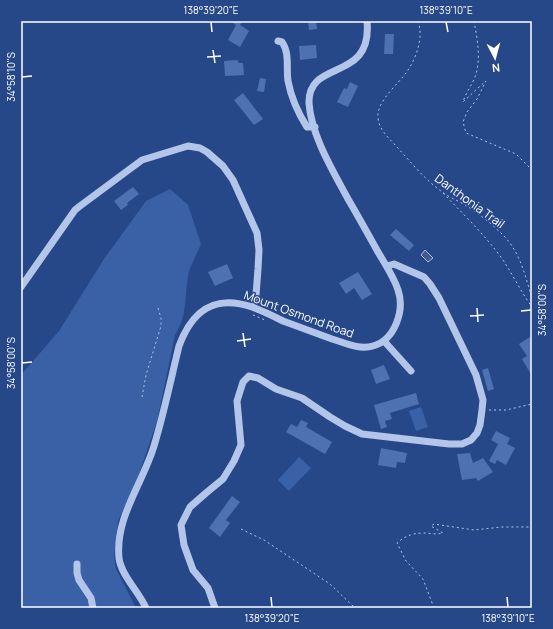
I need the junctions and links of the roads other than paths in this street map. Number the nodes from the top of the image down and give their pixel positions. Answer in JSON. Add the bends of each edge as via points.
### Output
{"nodes":[{"id":1,"x":367,"y":21,"type":"edge"},
{"id":2,"x":278,"y":41,"type":"dead end"},
{"id":3,"x":314,"y":127,"type":"junction"},
{"id":4,"x":387,"y":266,"type":"junction"},
{"id":5,"x":21,"y":287,"type":"edge"},
{"id":6,"x":251,"y":310,"type":"junction"},
{"id":7,"x":384,"y":341,"type":"junction"},
{"id":8,"x":411,"y":371,"type":"dead end"},
{"id":9,"x":77,"y":564,"type":"dead end"},
{"id":10,"x":93,"y":608,"type":"edge"},
{"id":11,"x":146,"y":608,"type":"edge"},
{"id":12,"x":215,"y":608,"type":"edge"}],
"edges":[{"from":1,"to":3,"type":"street","via":[[366,42],[361,55],[354,62],[322,77],[313,86],[309,102]]},
{"from":2,"to":3,"type":"street","via":[[286,47],[288,81],[294,102],[307,127]]},
{"from":3,"to":4,"type":"street","via":[[322,150]]},
{"from":4,"to":7,"type":"street","via":[[398,290],[400,302],[398,318]]},
{"from":4,"to":12,"type":"street","via":[[397,265],[424,277],[439,298],[476,375],[483,400],[477,434],[462,444],[362,434],[302,398],[249,376],[243,382],[237,401],[241,445],[234,461],[223,479],[190,507],[181,525],[184,545],[193,570],[208,588]]},
{"from":5,"to":6,"type":"street","via":[[75,210],[142,160],[192,146],[207,152],[227,171],[258,237],[256,295]]},
{"from":6,"to":7,"type":"street","name":"Mount Osmond Road","via":[[348,344],[367,347]]},
{"from":6,"to":11,"type":"street","name":"Mount Osmond Road","via":[[229,302],[211,306],[196,314],[178,346],[154,447],[128,508],[119,540],[122,569]]},
{"from":7,"to":8,"type":"street"},
{"from":9,"to":10,"type":"street","via":[[79,580],[91,598]]}]}
